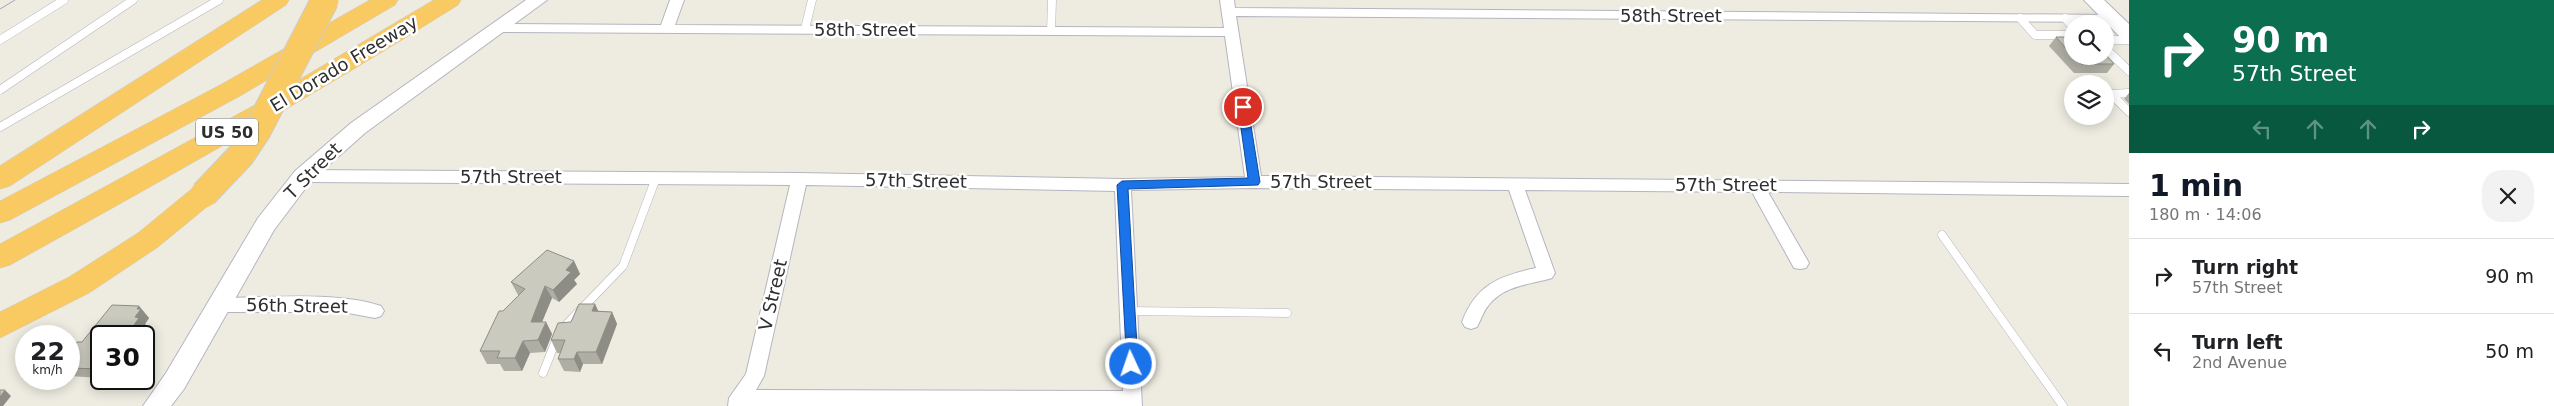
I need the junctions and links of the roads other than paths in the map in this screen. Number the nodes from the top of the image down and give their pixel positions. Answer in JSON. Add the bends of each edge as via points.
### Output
{"nodes":[{"id":1,"x":64,"y":0,"type":"edge"},
{"id":2,"x":133,"y":0,"type":"edge"},
{"id":3,"x":219,"y":0,"type":"edge"},
{"id":4,"x":278,"y":0,"type":"edge"},
{"id":5,"x":326,"y":0,"type":"edge"},
{"id":6,"x":387,"y":0,"type":"edge"},
{"id":7,"x":450,"y":0,"type":"edge"},
{"id":8,"x":538,"y":0,"type":"edge"},
{"id":9,"x":677,"y":0,"type":"edge"},
{"id":10,"x":812,"y":0,"type":"edge"},
{"id":11,"x":1052,"y":0,"type":"edge"},
{"id":12,"x":2093,"y":0,"type":"edge"},
{"id":13,"x":1228,"y":6,"type":"edge"},
{"id":14,"x":2108,"y":15,"type":"edge"},
{"id":15,"x":2020,"y":18,"type":"junction"},
{"id":16,"x":2114,"y":21,"type":"edge"},
{"id":17,"x":2064,"y":22,"type":"edge"},
{"id":18,"x":499,"y":28,"type":"junction"},
{"id":19,"x":666,"y":29,"type":"junction"},
{"id":20,"x":805,"y":30,"type":"junction"},
{"id":21,"x":1051,"y":31,"type":"junction"},
{"id":22,"x":1232,"y":32,"type":"junction"},
{"id":23,"x":2129,"y":35,"type":"edge"},
{"id":24,"x":2064,"y":36,"type":"edge"},
{"id":25,"x":0,"y":40,"type":"edge"},
{"id":26,"x":2114,"y":40,"type":"edge"},
{"id":27,"x":2129,"y":40,"type":"edge"},
{"id":28,"x":2114,"y":57,"type":"edge"},
{"id":29,"x":2129,"y":71,"type":"edge"},
{"id":30,"x":0,"y":90,"type":"edge"},
{"id":31,"x":2129,"y":93,"type":"edge"},
{"id":32,"x":2129,"y":112,"type":"edge"},
{"id":33,"x":0,"y":126,"type":"edge"},
{"id":34,"x":303,"y":176,"type":"junction"},
{"id":35,"x":656,"y":178,"type":"junction"},
{"id":36,"x":799,"y":179,"type":"junction"},
{"id":37,"x":0,"y":180,"type":"edge"},
{"id":38,"x":1254,"y":182,"type":"junction"},
{"id":39,"x":1515,"y":184,"type":"junction"},
{"id":40,"x":1122,"y":185,"type":"junction"},
{"id":41,"x":1756,"y":185,"type":"junction"},
{"id":42,"x":2129,"y":190,"type":"edge"},
{"id":43,"x":0,"y":213,"type":"edge"},
{"id":44,"x":1942,"y":235,"type":"dead end"},
{"id":45,"x":0,"y":257,"type":"edge"},
{"id":46,"x":1800,"y":263,"type":"dead end"},
{"id":47,"x":219,"y":304,"type":"junction"},
{"id":48,"x":375,"y":311,"type":"dead end"},
{"id":49,"x":1129,"y":311,"type":"junction"},
{"id":50,"x":1288,"y":312,"type":"dead end"},
{"id":51,"x":1471,"y":322,"type":"dead end"},
{"id":52,"x":0,"y":326,"type":"edge"},
{"id":53,"x":542,"y":373,"type":"dead end"},
{"id":54,"x":737,"y":402,"type":"edge"},
{"id":55,"x":1133,"y":403,"type":"edge"},
{"id":56,"x":156,"y":406,"type":"edge"},
{"id":57,"x":2063,"y":406,"type":"edge"}],
"edges":[{"from":1,"to":25,"type":"lane"},
{"from":2,"to":30,"type":"lane"},
{"from":3,"to":33,"type":"lane"},
{"from":4,"to":37,"type":"highway"},
{"from":5,"to":52,"type":"highway","bridge":true,"via":[[307,29],[277,95],[245,150],[204,194],[148,240],[79,285]]},
{"from":6,"to":43,"type":"highway","name":"El Dorado Freeway","number":"US 50","via":[[224,94]]},
{"from":7,"to":45,"type":"highway","name":"El Dorado Freeway","number":"US 50","via":[[272,108]]},
{"from":8,"to":18,"type":"street","name":"T Street"},
{"from":9,"to":19,"type":"street"},
{"from":10,"to":20,"type":"lane"},
{"from":11,"to":21,"type":"lane"},
{"from":12,"to":14,"type":"street"},
{"from":13,"to":15,"type":"street","name":"58th Street"},
{"from":13,"to":22,"type":"street"},
{"from":15,"to":17,"type":"street","name":"58th Street"},
{"from":15,"to":24,"type":"lane","via":[[2035,35]]},
{"from":16,"to":23,"type":"street"},
{"from":18,"to":19,"type":"street","name":"58th Street"},
{"from":18,"to":34,"type":"street","name":"T Street","via":[[358,128]]},
{"from":19,"to":20,"type":"street","name":"58th Street"},
{"from":20,"to":21,"type":"street","name":"58th Street"},
{"from":21,"to":22,"type":"street","name":"58th Street","via":[[1110,28]]},
{"from":22,"to":38,"type":"street"},
{"from":26,"to":27,"type":"lane"},
{"from":28,"to":29,"type":"lane"},
{"from":31,"to":32,"type":"lane","via":[[2112,94]]},
{"from":34,"to":35,"type":"street","name":"57th Street"},
{"from":34,"to":47,"type":"street","name":"T Street","via":[[266,224]]},
{"from":35,"to":36,"type":"street","name":"57th Street"},
{"from":35,"to":53,"type":"lane","via":[[623,266],[559,332]]},
{"from":36,"to":40,"type":"street","name":"57th Street"},
{"from":36,"to":54,"type":"street","name":"V Street","via":[[755,376]]},
{"from":38,"to":39,"type":"street","name":"57th Street"},
{"from":38,"to":40,"type":"street","name":"57th Street"},
{"from":39,"to":41,"type":"street","name":"57th Street"},
{"from":39,"to":51,"type":"street","via":[[1546,273],[1496,287],[1478,303]]},
{"from":40,"to":49,"type":"street"},
{"from":41,"to":42,"type":"street","name":"57th Street"},
{"from":41,"to":46,"type":"street"},
{"from":44,"to":57,"type":"lane"},
{"from":47,"to":48,"type":"street","name":"56th Street","via":[[343,305]]},
{"from":47,"to":56,"type":"street","name":"T Street"},
{"from":49,"to":50,"type":"lane"},
{"from":49,"to":55,"type":"street"},
{"from":54,"to":55,"type":"street"}]}
